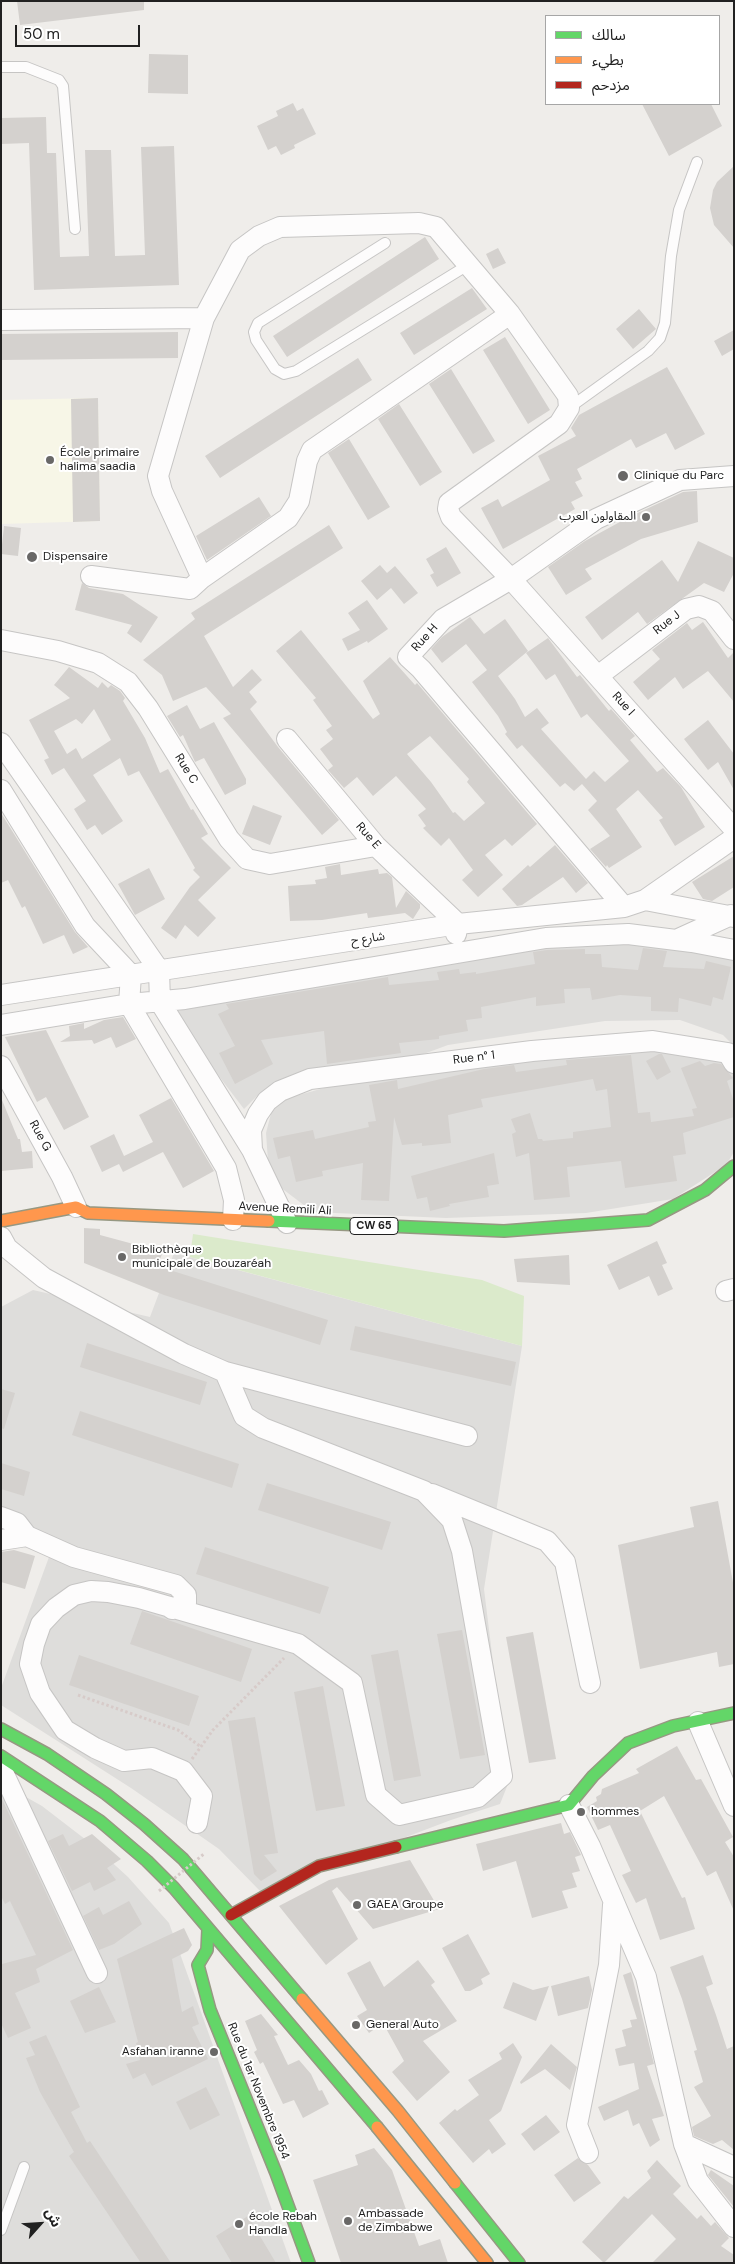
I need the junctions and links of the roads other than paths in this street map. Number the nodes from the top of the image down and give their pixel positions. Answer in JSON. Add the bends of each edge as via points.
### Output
{"nodes":[{"id":1,"x":1,"y":67,"type":"edge"},
{"id":2,"x":697,"y":162,"type":"dead end"},
{"id":3,"x":76,"y":229,"type":"dead end"},
{"id":4,"x":385,"y":243,"type":"dead end"},
{"id":5,"x":468,"y":264,"type":"junction"},
{"id":6,"x":510,"y":314,"type":"junction"},
{"id":7,"x":204,"y":318,"type":"junction"},
{"id":8,"x":1,"y":320,"type":"edge"},
{"id":9,"x":569,"y":408,"type":"junction"},
{"id":10,"x":734,"y":476,"type":"edge"},
{"id":11,"x":91,"y":576,"type":"dead end"},
{"id":12,"x":202,"y":578,"type":"junction"},
{"id":13,"x":511,"y":579,"type":"junction"},
{"id":14,"x":734,"y":639,"type":"edge"},
{"id":15,"x":1,"y":640,"type":"edge"},
{"id":16,"x":598,"y":676,"type":"junction"},
{"id":17,"x":287,"y":739,"type":"dead end"},
{"id":18,"x":1,"y":743,"type":"edge"},
{"id":19,"x":1,"y":790,"type":"edge"},
{"id":20,"x":734,"y":829,"type":"edge"},
{"id":21,"x":734,"y":838,"type":"edge"},
{"id":22,"x":376,"y":846,"type":"junction"},
{"id":23,"x":645,"y":900,"type":"junction"},
{"id":24,"x":624,"y":907,"type":"junction"},
{"id":25,"x":732,"y":915,"type":"edge"},
{"id":26,"x":458,"y":924,"type":"junction"},
{"id":27,"x":419,"y":932,"type":"junction"},
{"id":28,"x":676,"y":940,"type":"junction"},
{"id":29,"x":734,"y":950,"type":"edge"},
{"id":30,"x":469,"y":951,"type":"junction"},
{"id":31,"x":426,"y":959,"type":"junction"},
{"id":32,"x":159,"y":970,"type":"junction"},
{"id":33,"x":130,"y":975,"type":"junction"},
{"id":34,"x":1,"y":995,"type":"edge"},
{"id":35,"x":160,"y":1002,"type":"junction"},
{"id":36,"x":129,"y":1004,"type":"junction"},
{"id":37,"x":1,"y":1025,"type":"edge"},
{"id":38,"x":734,"y":1063,"type":"edge"},
{"id":39,"x":1,"y":1066,"type":"edge"},
{"id":40,"x":252,"y":1150,"type":"junction"},
{"id":41,"x":734,"y":1166,"type":"edge"},
{"id":42,"x":76,"y":1207,"type":"junction"},
{"id":43,"x":233,"y":1220,"type":"junction"},
{"id":44,"x":1,"y":1221,"type":"edge"},
{"id":45,"x":286,"y":1223,"type":"junction"},
{"id":46,"x":1,"y":1237,"type":"edge"},
{"id":47,"x":225,"y":1372,"type":"junction"},
{"id":48,"x":467,"y":1436,"type":"dead end"},
{"id":49,"x":424,"y":1491,"type":"junction"},
{"id":50,"x":1,"y":1517,"type":"edge"},
{"id":51,"x":27,"y":1536,"type":"junction"},
{"id":52,"x":1,"y":1540,"type":"edge"},
{"id":53,"x":172,"y":1609,"type":"junction"},
{"id":54,"x":590,"y":1683,"type":"dead end"},
{"id":55,"x":734,"y":1713,"type":"edge"},
{"id":56,"x":698,"y":1722,"type":"junction"},
{"id":57,"x":1,"y":1729,"type":"edge"},
{"id":58,"x":1,"y":1756,"type":"edge"},
{"id":59,"x":1,"y":1768,"type":"edge"},
{"id":60,"x":569,"y":1805,"type":"junction"},
{"id":61,"x":734,"y":1806,"type":"edge"},
{"id":62,"x":197,"y":1823,"type":"dead end"},
{"id":63,"x":613,"y":1900,"type":"junction"},
{"id":64,"x":231,"y":1915,"type":"junction"},
{"id":65,"x":208,"y":1929,"type":"junction"},
{"id":66,"x":97,"y":1973,"type":"dead end"},
{"id":67,"x":684,"y":2144,"type":"junction"},
{"id":68,"x":588,"y":2153,"type":"dead end"},
{"id":69,"x":24,"y":2167,"type":"dead end"},
{"id":70,"x":734,"y":2167,"type":"edge"},
{"id":71,"x":734,"y":2227,"type":"edge"},
{"id":72,"x":1,"y":2230,"type":"edge"},
{"id":73,"x":309,"y":2263,"type":"edge"},
{"id":74,"x":487,"y":2263,"type":"edge"},
{"id":75,"x":519,"y":2263,"type":"edge"}],
"edges":[{"from":1,"to":3,"type":"lane","via":[[26,67],[59,80],[63,86]]},
{"from":2,"to":9,"type":"lane","via":[[679,210],[665,323],[660,338],[648,351]]},
{"from":4,"to":5,"type":"lane","via":[[258,323],[254,332],[256,340],[275,369],[284,374],[296,371]]},
{"from":5,"to":6,"type":"street"},
{"from":5,"to":7,"type":"street","via":[[436,227],[419,223],[280,227],[259,236],[240,250]]},
{"from":6,"to":9,"type":"street","via":[[568,396]]},
{"from":6,"to":12,"type":"street","via":[[312,450],[299,501],[288,518]]},
{"from":7,"to":8,"type":"street"},
{"from":7,"to":12,"type":"street","via":[[158,476]]},
{"from":9,"to":13,"type":"street","name":"Rue I","via":[[558,424],[449,503],[451,517]]},
{"from":10,"to":13,"type":"street","name":"Rue H","via":[[680,480],[596,518]]},
{"from":11,"to":12,"type":"street","via":[[190,589]]},
{"from":13,"to":16,"type":"street","name":"Rue I"},
{"from":13,"to":24,"type":"street","name":"Rue H","via":[[443,619],[408,657],[422,669]]},
{"from":14,"to":16,"type":"street","name":"Rue J","via":[[712,611],[699,606],[686,609]]},
{"from":15,"to":22,"type":"street","name":"Rue C","via":[[98,663],[128,682],[148,708],[229,839],[247,859],[270,864]]},
{"from":16,"to":20,"type":"street","name":"Rue I"},
{"from":17,"to":22,"type":"street","name":"Rue E"},
{"from":18,"to":32,"type":"street"},
{"from":19,"to":33,"type":"street","via":[[84,926]]},
{"from":21,"to":23,"type":"street"},
{"from":22,"to":26,"type":"street","name":"Rue E"},
{"from":23,"to":24,"type":"street","name":"شارع ح"},
{"from":23,"to":25,"type":"street","name":"شارع ح"},
{"from":24,"to":26,"type":"street","name":"شارع ح"},
{"from":25,"to":28,"type":"street"},
{"from":26,"to":27,"type":"street","name":"شارع ح"},
{"from":26,"to":30,"type":"street","via":[[457,938]]},
{"from":27,"to":31,"type":"street","via":[[430,941],[431,950]]},
{"from":27,"to":32,"type":"street","name":"شارع ح"},
{"from":28,"to":29,"type":"street"},
{"from":28,"to":30,"type":"street","via":[[628,934],[596,935],[546,938]]},
{"from":30,"to":31,"type":"street"},
{"from":31,"to":35,"type":"street"},
{"from":32,"to":33,"type":"street","name":"شارع ح"},
{"from":32,"to":35,"type":"street"},
{"from":33,"to":34,"type":"street","name":"شارع ح"},
{"from":33,"to":36,"type":"street"},
{"from":35,"to":36,"type":"street"},
{"from":35,"to":40,"type":"street"},
{"from":36,"to":37,"type":"street"},
{"from":36,"to":43,"type":"street","via":[[226,1168],[234,1200]]},
{"from":38,"to":40,"type":"street","name":"Rue n° 1","via":[[728,1053],[653,1041],[532,1051],[310,1079],[280,1091],[267,1101],[251,1130]]},
{"from":39,"to":42,"type":"street","name":"Rue G"},
{"from":40,"to":45,"type":"street"},
{"from":41,"to":45,"type":"main road","name":"Avenue Remili Ali","number":"CW 65","via":[[705,1190],[648,1220],[504,1231]]},
{"from":42,"to":43,"type":"main road","name":"Avenue Remili Ali","number":"CW 65","via":[[88,1213]]},
{"from":42,"to":44,"type":"main road","name":"Avenue Remili Ali","number":"CW 65"},
{"from":43,"to":45,"type":"main road","name":"Avenue Remili Ali","number":"CW 65"},
{"from":46,"to":47,"type":"street","via":[[7,1248],[44,1278],[184,1354]]},
{"from":47,"to":48,"type":"street"},
{"from":47,"to":49,"type":"street","via":[[244,1416],[263,1428]]},
{"from":49,"to":53,"type":"street","via":[[452,1520],[462,1551],[502,1776],[478,1797],[399,1815],[376,1795],[352,1682],[298,1644]]},
{"from":49,"to":54,"type":"street","via":[[547,1541],[565,1562]]},
{"from":50,"to":51,"type":"street","via":[[17,1523]]},
{"from":51,"to":52,"type":"street"},
{"from":51,"to":53,"type":"street","via":[[74,1557],[176,1585],[186,1595],[186,1603]]},
{"from":53,"to":62,"type":"street","via":[[108,1592],[74,1595],[42,1624],[30,1664],[40,1693],[65,1730],[124,1761],[152,1758],[183,1771],[202,1796]]},
{"from":55,"to":56,"type":"main road"},
{"from":56,"to":60,"type":"main road","via":[[673,1726],[628,1743]]},
{"from":56,"to":61,"type":"street"},
{"from":57,"to":64,"type":"main road","via":[[47,1754],[136,1818],[183,1859]]},
{"from":58,"to":65,"type":"main road","via":[[63,1795],[123,1840],[174,1888]]},
{"from":59,"to":66,"type":"street"},
{"from":60,"to":63,"type":"street"},
{"from":60,"to":64,"type":"main road","via":[[319,1866]]},
{"from":63,"to":67,"type":"street","via":[[646,1977]]},
{"from":63,"to":68,"type":"street","via":[[609,1965],[577,2125]]},
{"from":64,"to":75,"type":"main road","via":[[398,2111]]},
{"from":65,"to":73,"type":"main road","name":"Rue du 1er Novembre 1954","via":[[207,1950],[198,1965],[210,2010]]},
{"from":65,"to":74,"type":"main road"},
{"from":67,"to":70,"type":"street"},
{"from":67,"to":71,"type":"street","via":[[698,2181]]},
{"from":69,"to":72,"type":"lane"}]}
